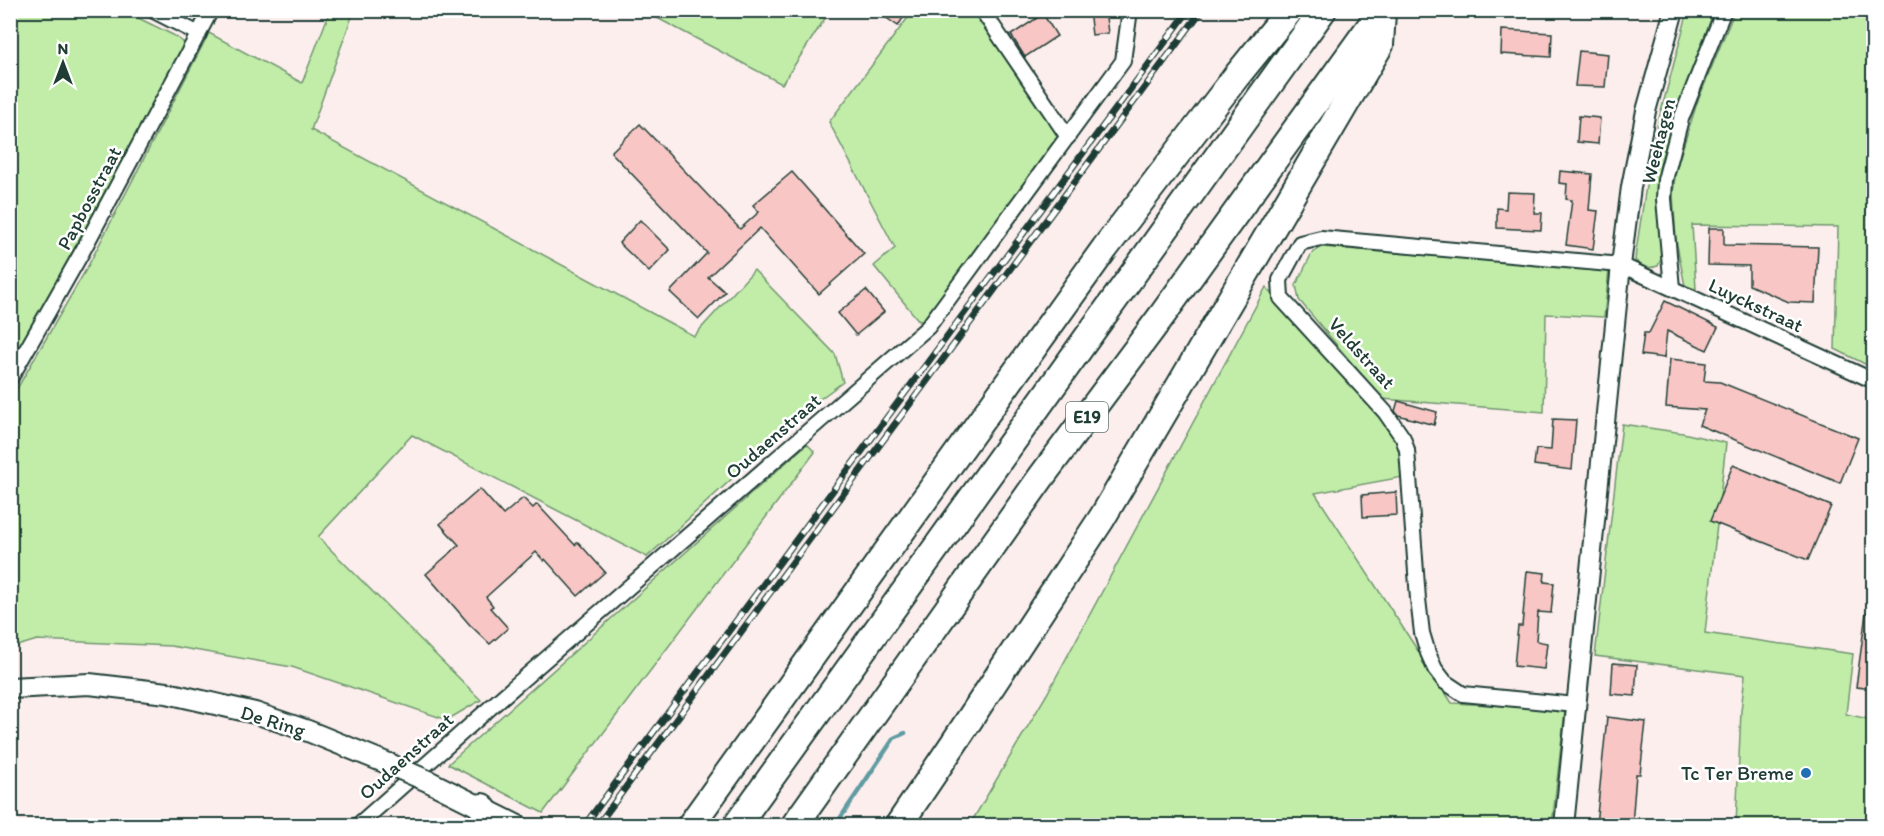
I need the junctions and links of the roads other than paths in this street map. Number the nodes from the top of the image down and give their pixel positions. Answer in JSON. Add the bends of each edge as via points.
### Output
{"nodes":[{"id":1,"x":152,"y":10,"type":"edge"},
{"id":2,"x":211,"y":10,"type":"edge"},
{"id":3,"x":982,"y":10,"type":"edge"},
{"id":4,"x":1130,"y":10,"type":"edge"},
{"id":5,"x":1290,"y":10,"type":"edge"},
{"id":6,"x":1323,"y":10,"type":"edge"},
{"id":7,"x":1383,"y":10,"type":"edge"},
{"id":8,"x":1674,"y":10,"type":"edge"},
{"id":9,"x":1724,"y":10,"type":"edge"},
{"id":10,"x":199,"y":34,"type":"junction"},
{"id":11,"x":1068,"y":137,"type":"junction"},
{"id":12,"x":1621,"y":265,"type":"junction"},
{"id":13,"x":1672,"y":288,"type":"junction"},
{"id":14,"x":10,"y":379,"type":"edge"},
{"id":15,"x":1874,"y":381,"type":"edge"},
{"id":16,"x":10,"y":688,"type":"edge"},
{"id":17,"x":1576,"y":705,"type":"junction"},
{"id":18,"x":489,"y":816,"type":"edge"},
{"id":19,"x":357,"y":825,"type":"edge"},
{"id":20,"x":518,"y":825,"type":"edge"},
{"id":21,"x":690,"y":825,"type":"edge"},
{"id":22,"x":736,"y":825,"type":"edge"},
{"id":23,"x":794,"y":825,"type":"edge"},
{"id":24,"x":897,"y":825,"type":"edge"},
{"id":25,"x":1564,"y":825,"type":"edge"}],
"edges":[{"from":1,"to":10,"type":"street"},
{"from":2,"to":10,"type":"street","name":"Papbosstraat"},
{"from":3,"to":11,"type":"street"},
{"from":4,"to":11,"type":"street","name":"Oudaenstraat","via":[[1123,61]]},
{"from":5,"to":21,"type":"highway","via":[[1106,248]]},
{"from":6,"to":22,"type":"highway","number":"E19"},
{"from":7,"to":23,"type":"highway","number":"E19","via":[[1042,476]]},
{"from":7,"to":24,"type":"highway","via":[[1380,45],[1102,518]]},
{"from":8,"to":12,"type":"street","via":[[1646,111]]},
{"from":9,"to":13,"type":"street","name":"Weehagen","via":[[1681,119],[1665,180]]},
{"from":10,"to":14,"type":"street","name":"Papbosstraat"},
{"from":11,"to":19,"type":"street","name":"Oudaenstraat","via":[[928,327]]},
{"from":12,"to":13,"type":"street","name":"Luyckstraat"},
{"from":12,"to":17,"type":"street"},
{"from":12,"to":17,"type":"street","name":"Veldstraat","via":[[1321,238],[1300,243],[1280,280],[1281,298],[1385,412],[1403,438],[1422,633],[1435,669],[1445,682],[1463,694]]},
{"from":13,"to":15,"type":"street","name":"Luyckstraat"},
{"from":16,"to":18,"type":"main road","name":"De Ring","bridge":true,"via":[[89,684],[167,693],[255,713],[430,782]]},
{"from":17,"to":25,"type":"street"},
{"from":18,"to":20,"type":"main road","name":"De Ring"}]}
